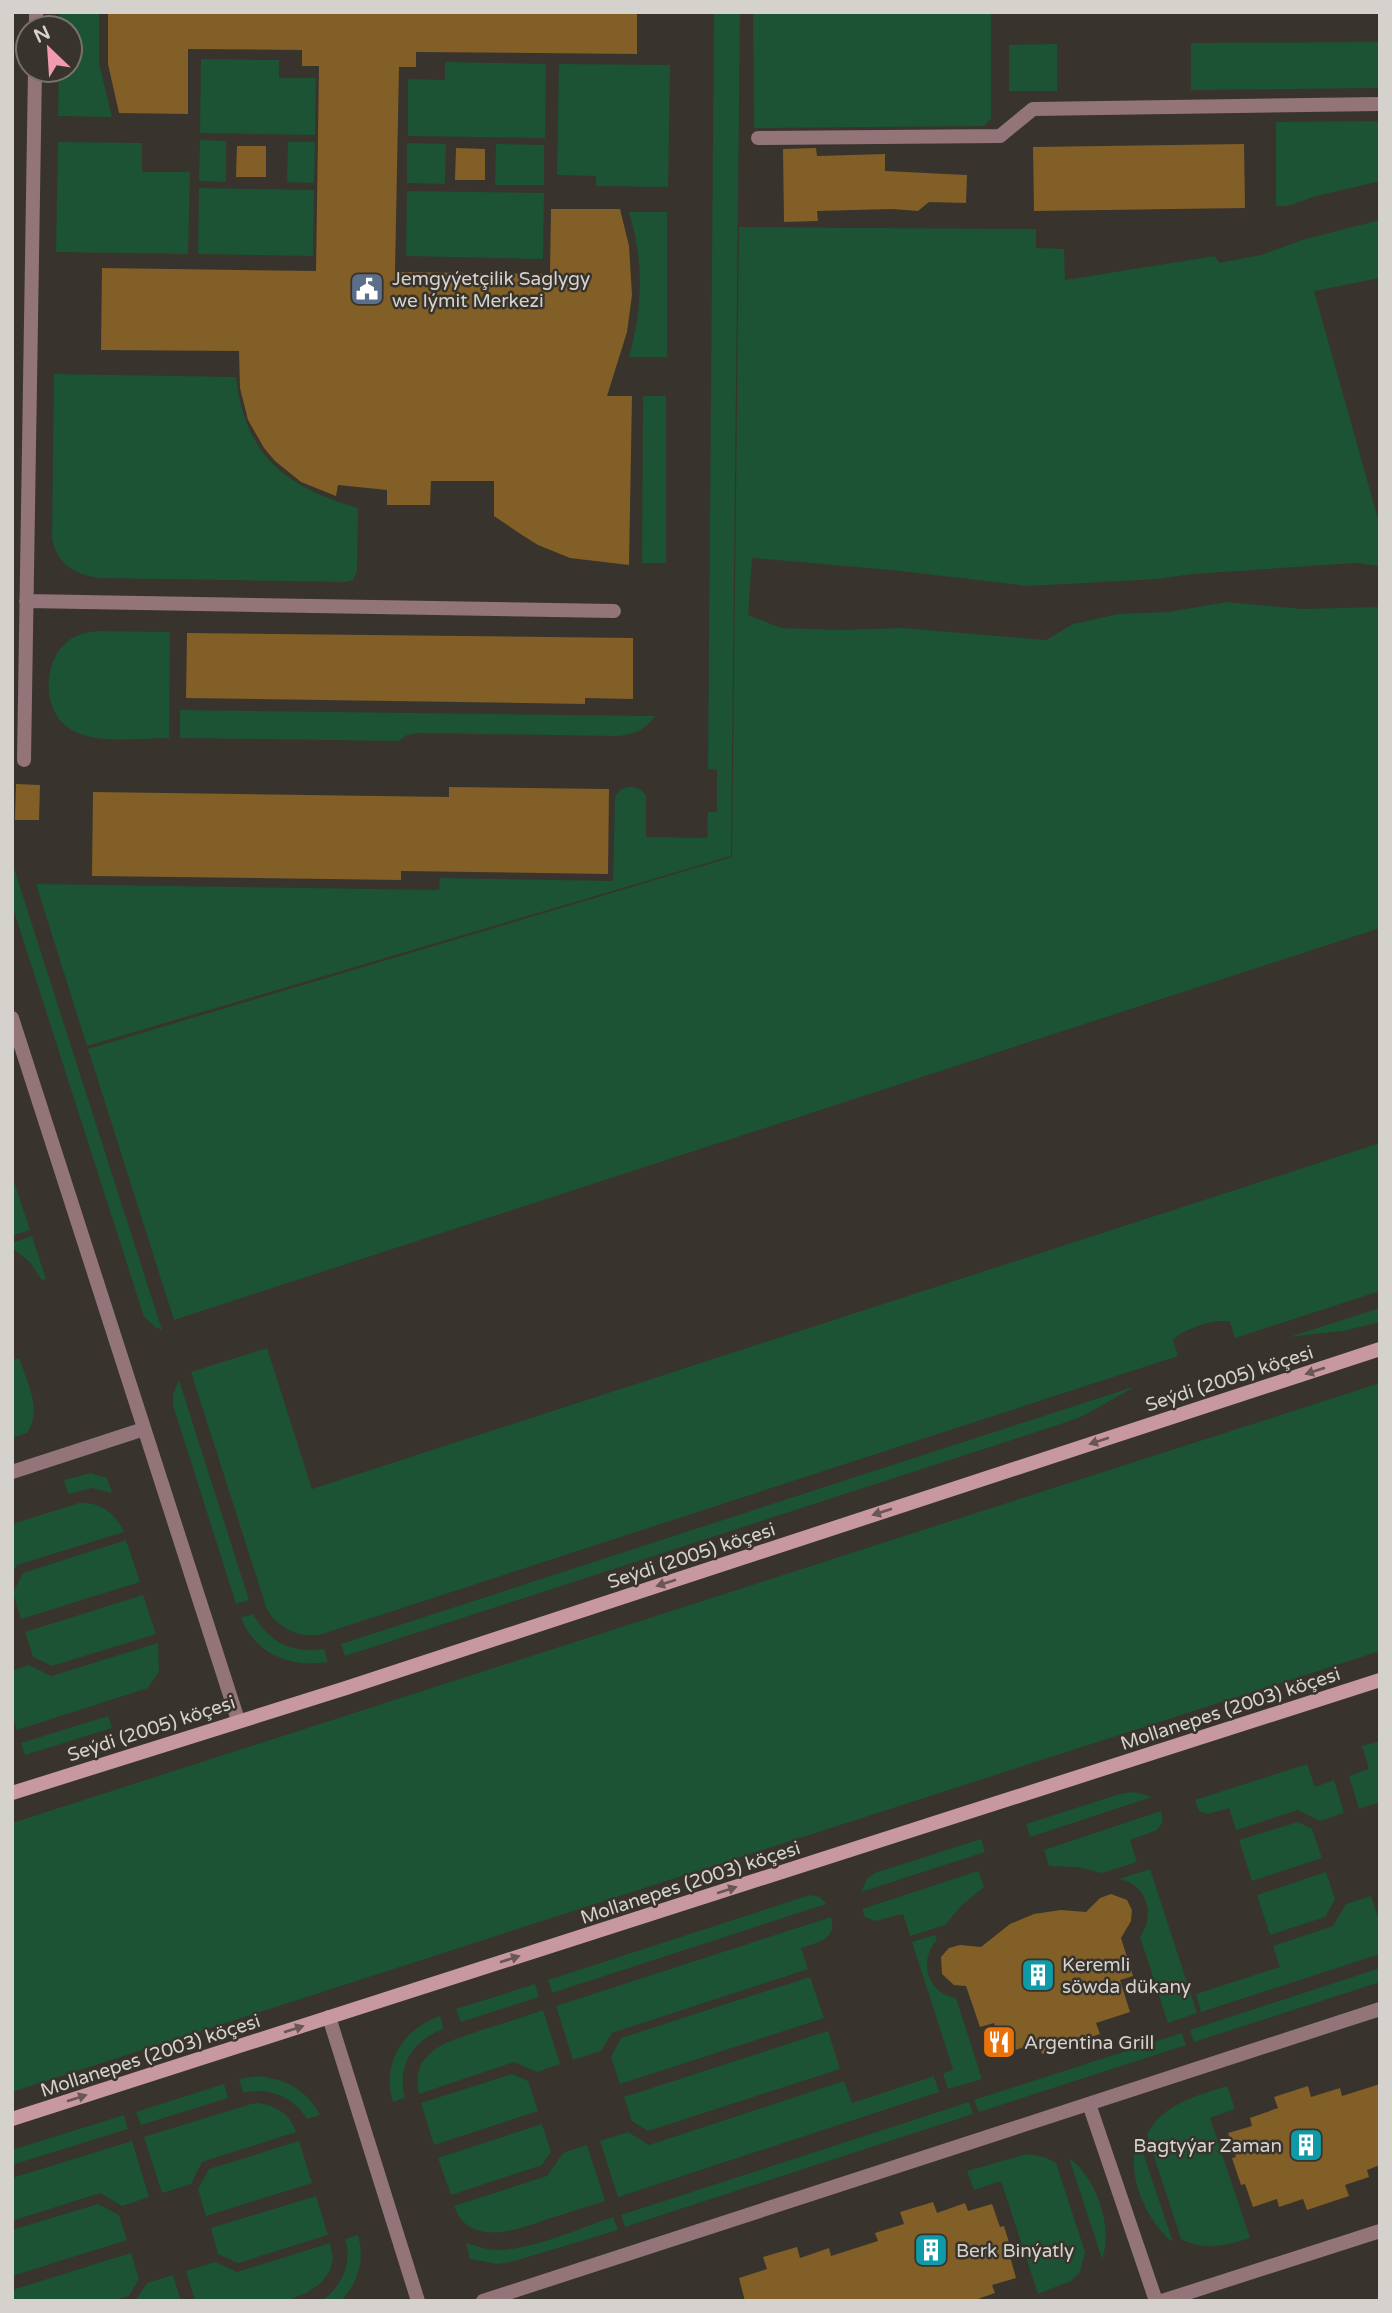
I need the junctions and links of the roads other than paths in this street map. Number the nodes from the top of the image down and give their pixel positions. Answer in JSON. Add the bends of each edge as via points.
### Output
{"nodes":[{"id":1,"x":35,"y":84,"type":"edge"},
{"id":2,"x":1380,"y":104,"type":"edge"},
{"id":3,"x":758,"y":138,"type":"dead end"},
{"id":4,"x":26,"y":601,"type":"junction"},
{"id":5,"x":614,"y":611,"type":"dead end"},
{"id":6,"x":24,"y":760,"type":"dead end"},
{"id":7,"x":12,"y":1018,"type":"edge"},
{"id":8,"x":1380,"y":1349,"type":"edge"},
{"id":9,"x":144,"y":1429,"type":"junction"},
{"id":10,"x":12,"y":1472,"type":"edge"},
{"id":11,"x":1380,"y":1680,"type":"edge"},
{"id":12,"x":238,"y":1720,"type":"junction"},
{"id":13,"x":12,"y":1793,"type":"edge"},
{"id":14,"x":1380,"y":2010,"type":"edge"},
{"id":15,"x":329,"y":2017,"type":"junction"},
{"id":16,"x":1089,"y":2104,"type":"junction"},
{"id":17,"x":12,"y":2119,"type":"edge"},
{"id":18,"x":1380,"y":2231,"type":"edge"},
{"id":19,"x":418,"y":2301,"type":"edge"},
{"id":20,"x":483,"y":2301,"type":"edge"},
{"id":21,"x":1156,"y":2301,"type":"edge"},
{"id":22,"x":1162,"y":2301,"type":"edge"}],
"edges":[{"from":1,"to":4,"type":"street"},
{"from":2,"to":3,"type":"street","via":[[1033,109],[1000,136]]},
{"from":4,"to":5,"type":"street"},
{"from":4,"to":6,"type":"street"},
{"from":7,"to":9,"type":"street"},
{"from":8,"to":12,"type":"street","name":"Seýdi (2005) köçesi","one_way":true},
{"from":9,"to":10,"type":"street"},
{"from":9,"to":12,"type":"street"},
{"from":15,"to":11,"type":"street","name":"Mollanepes (2003) köçesi","one_way":true},
{"from":12,"to":13,"type":"street","name":"Seýdi (2005) köçesi"},
{"from":14,"to":16,"type":"street"},
{"from":17,"to":15,"type":"street","name":"Mollanepes (2003) köçesi","one_way":true},
{"from":15,"to":19,"type":"street"},
{"from":16,"to":20,"type":"street"},
{"from":16,"to":21,"type":"street"},
{"from":18,"to":22,"type":"street"}]}
